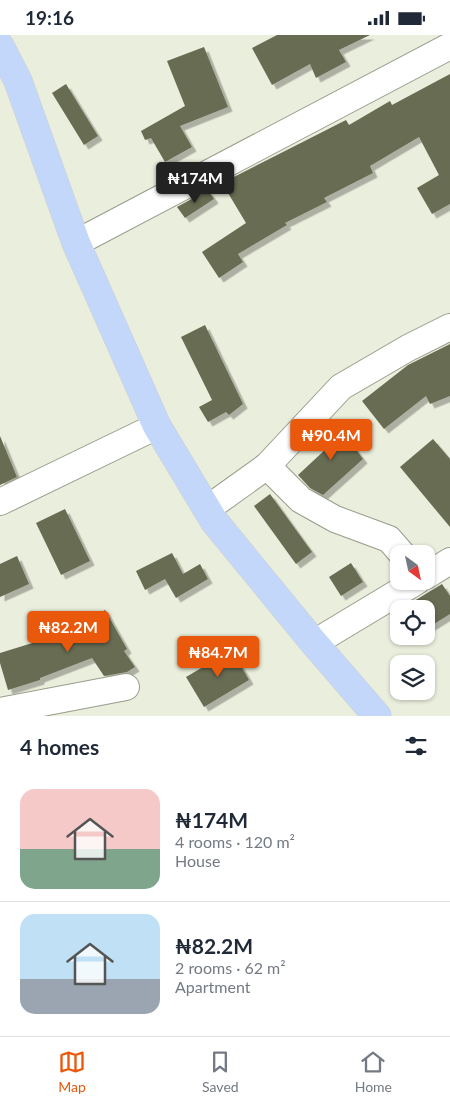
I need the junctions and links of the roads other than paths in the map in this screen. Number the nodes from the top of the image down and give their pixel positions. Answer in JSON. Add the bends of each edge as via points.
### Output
{"nodes":[{"id":1,"x":0,"y":46,"type":"edge"},
{"id":2,"x":450,"y":46,"type":"edge"},
{"id":3,"x":76,"y":243,"type":"junction"},
{"id":4,"x":450,"y":327,"type":"edge"},
{"id":5,"x":157,"y":426,"type":"junction"},
{"id":6,"x":267,"y":466,"type":"junction"},
{"id":7,"x":0,"y":501,"type":"edge"},
{"id":8,"x":207,"y":509,"type":"junction"},
{"id":9,"x":394,"y":545,"type":"edge"},
{"id":10,"x":450,"y":561,"type":"edge"},
{"id":11,"x":435,"y":570,"type":"edge"},
{"id":12,"x":402,"y":590,"type":"edge"},
{"id":13,"x":314,"y":643,"type":"junction"},
{"id":14,"x":126,"y":687,"type":"dead end"},
{"id":15,"x":0,"y":711,"type":"edge"},
{"id":16,"x":377,"y":716,"type":"edge"}],
"edges":[{"from":1,"to":3,"type":"main road","via":[[18,81]]},
{"from":2,"to":3,"type":"street"},
{"from":3,"to":5,"type":"main road"},
{"from":4,"to":6,"type":"street","via":[[341,387]]},
{"from":5,"to":7,"type":"street"},
{"from":5,"to":8,"type":"main road"},
{"from":6,"to":8,"type":"street"},
{"from":6,"to":9,"type":"street","via":[[301,500],[335,519],[389,539]]},
{"from":8,"to":13,"type":"main road"},
{"from":10,"to":11,"type":"street"},
{"from":12,"to":13,"type":"street"},
{"from":13,"to":16,"type":"main road"},
{"from":14,"to":15,"type":"street"}]}
